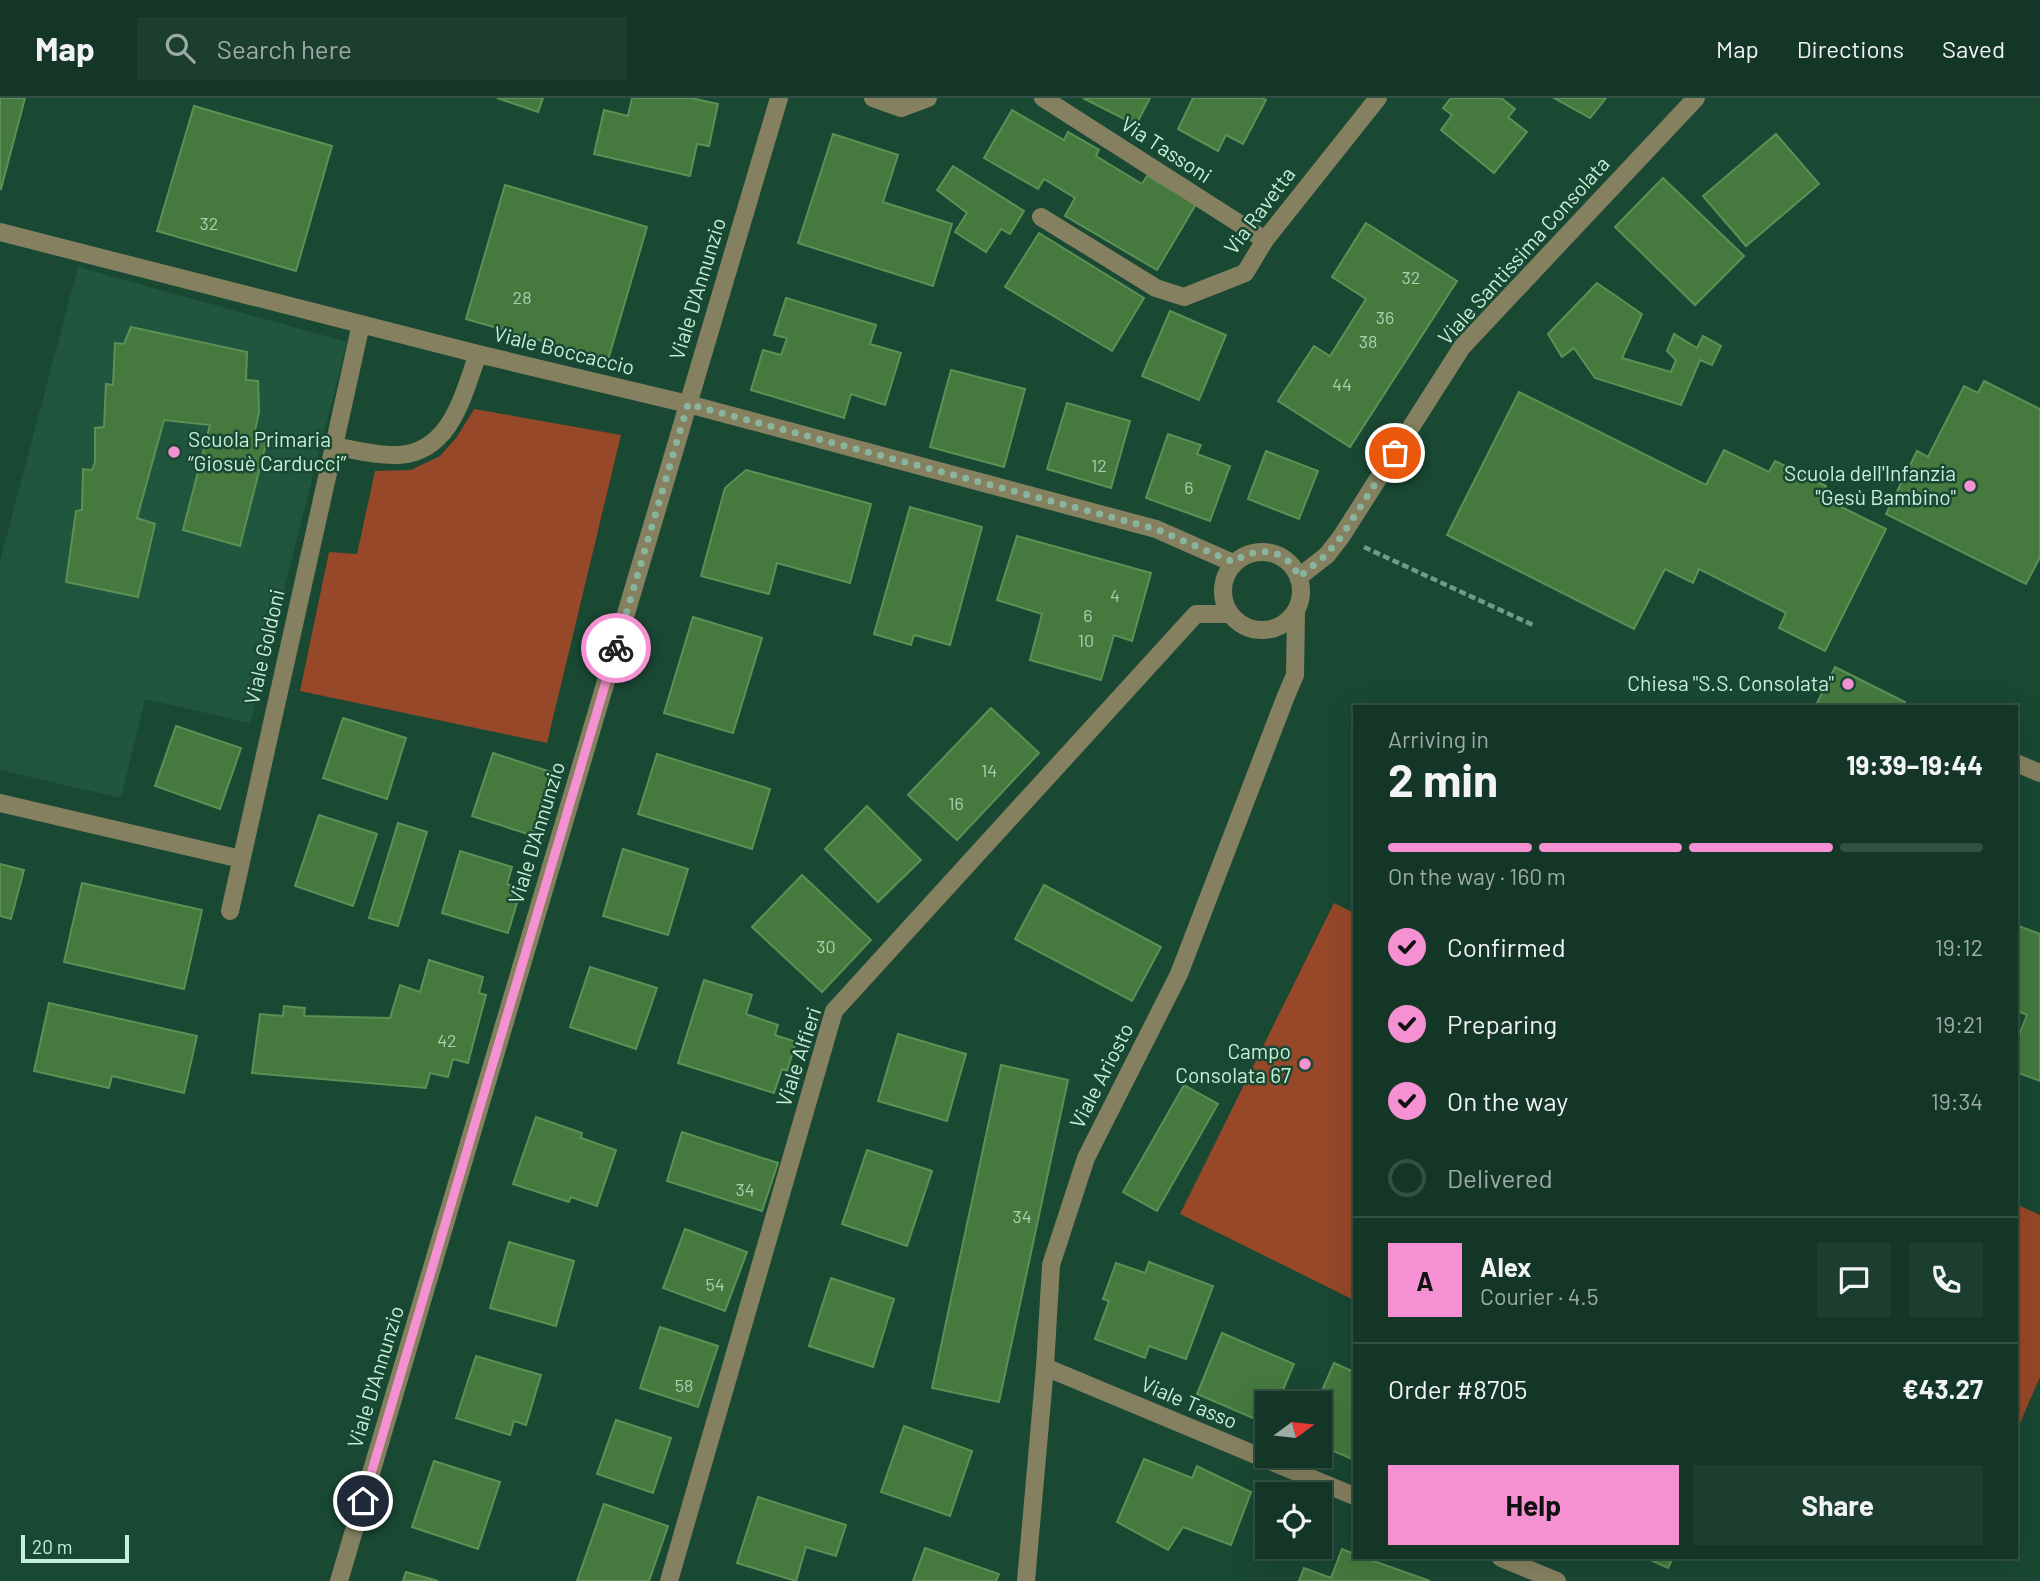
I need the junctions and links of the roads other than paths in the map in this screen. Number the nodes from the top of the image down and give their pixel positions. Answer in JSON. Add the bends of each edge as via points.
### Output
{"nodes":[{"id":1,"x":779,"y":98,"type":"edge"},
{"id":2,"x":873,"y":98,"type":"edge"},
{"id":3,"x":929,"y":98,"type":"edge"},
{"id":4,"x":1043,"y":98,"type":"edge"},
{"id":5,"x":1378,"y":98,"type":"edge"},
{"id":6,"x":1696,"y":98,"type":"edge"},
{"id":7,"x":1041,"y":217,"type":"dead end"},
{"id":8,"x":0,"y":232,"type":"edge"},
{"id":9,"x":1265,"y":240,"type":"junction"},
{"id":10,"x":362,"y":324,"type":"junction"},
{"id":11,"x":478,"y":354,"type":"junction"},
{"id":12,"x":688,"y":404,"type":"junction"},
{"id":13,"x":334,"y":446,"type":"junction"},
{"id":14,"x":1233,"y":562,"type":"junction"},
{"id":15,"x":1299,"y":577,"type":"junction"},
{"id":16,"x":1296,"y":611,"type":"junction"},
{"id":17,"x":1229,"y":614,"type":"junction"},
{"id":18,"x":2018,"y":764,"type":"edge"},
{"id":19,"x":2040,"y":773,"type":"edge"},
{"id":20,"x":0,"y":803,"type":"edge"},
{"id":21,"x":241,"y":859,"type":"junction"},
{"id":22,"x":230,"y":911,"type":"dead end"},
{"id":23,"x":1045,"y":1367,"type":"junction"},
{"id":24,"x":1353,"y":1496,"type":"edge"},
{"id":25,"x":1503,"y":1559,"type":"edge"},
{"id":26,"x":339,"y":1581,"type":"edge"},
{"id":27,"x":669,"y":1581,"type":"edge"},
{"id":28,"x":1026,"y":1581,"type":"edge"},
{"id":29,"x":1557,"y":1581,"type":"edge"}],
"edges":[{"from":1,"to":12,"type":"street","name":"Viale D'Annunzio"},
{"from":2,"to":3,"type":"street","via":[[901,108]]},
{"from":4,"to":9,"type":"street","name":"Via Tassoni"},
{"from":5,"to":9,"type":"street","name":"Via Ravetta"},
{"from":6,"to":15,"type":"street","name":"Viale Santissima Consolata","via":[[1462,347],[1341,537]]},
{"from":7,"to":9,"type":"street","name":"Via Ravetta","via":[[1156,288],[1184,297],[1245,273]]},
{"from":8,"to":10,"type":"street","name":"Viale Boccaccio"},
{"from":10,"to":11,"type":"street","name":"Viale Boccaccio"},
{"from":10,"to":13,"type":"street","name":"Viale Goldoni"},
{"from":11,"to":12,"type":"street","name":"Viale Boccaccio"},
{"from":11,"to":13,"type":"street","via":[[457,413],[433,442],[400,455]]},
{"from":12,"to":14,"type":"street","name":"Viale Boccaccio","via":[[1156,529]]},
{"from":12,"to":26,"type":"street","name":"Viale D'Annunzio"},
{"from":13,"to":21,"type":"street","name":"Viale Goldoni"},
{"from":14,"to":15,"type":"street","via":[[1258,551],[1270,552],[1291,564]]},
{"from":14,"to":17,"type":"street","via":[[1222,594]]},
{"from":15,"to":16,"type":"street","via":[[1302,592]]},
{"from":16,"to":17,"type":"street","via":[[1283,624],[1262,631],[1239,624]]},
{"from":16,"to":23,"type":"street","name":"Viale Ariosto","via":[[1295,675],[1179,974],[1086,1158],[1051,1265]]},
{"from":17,"to":27,"type":"street","name":"Viale Alfieri","via":[[1196,614],[834,1012]]},
{"from":18,"to":19,"type":"street"},
{"from":20,"to":21,"type":"street"},
{"from":21,"to":22,"type":"street","name":"Viale Goldoni"},
{"from":23,"to":24,"type":"street","name":"Viale Tasso"},
{"from":23,"to":28,"type":"street","name":"Viale Ariosto"},
{"from":25,"to":29,"type":"street"}]}
